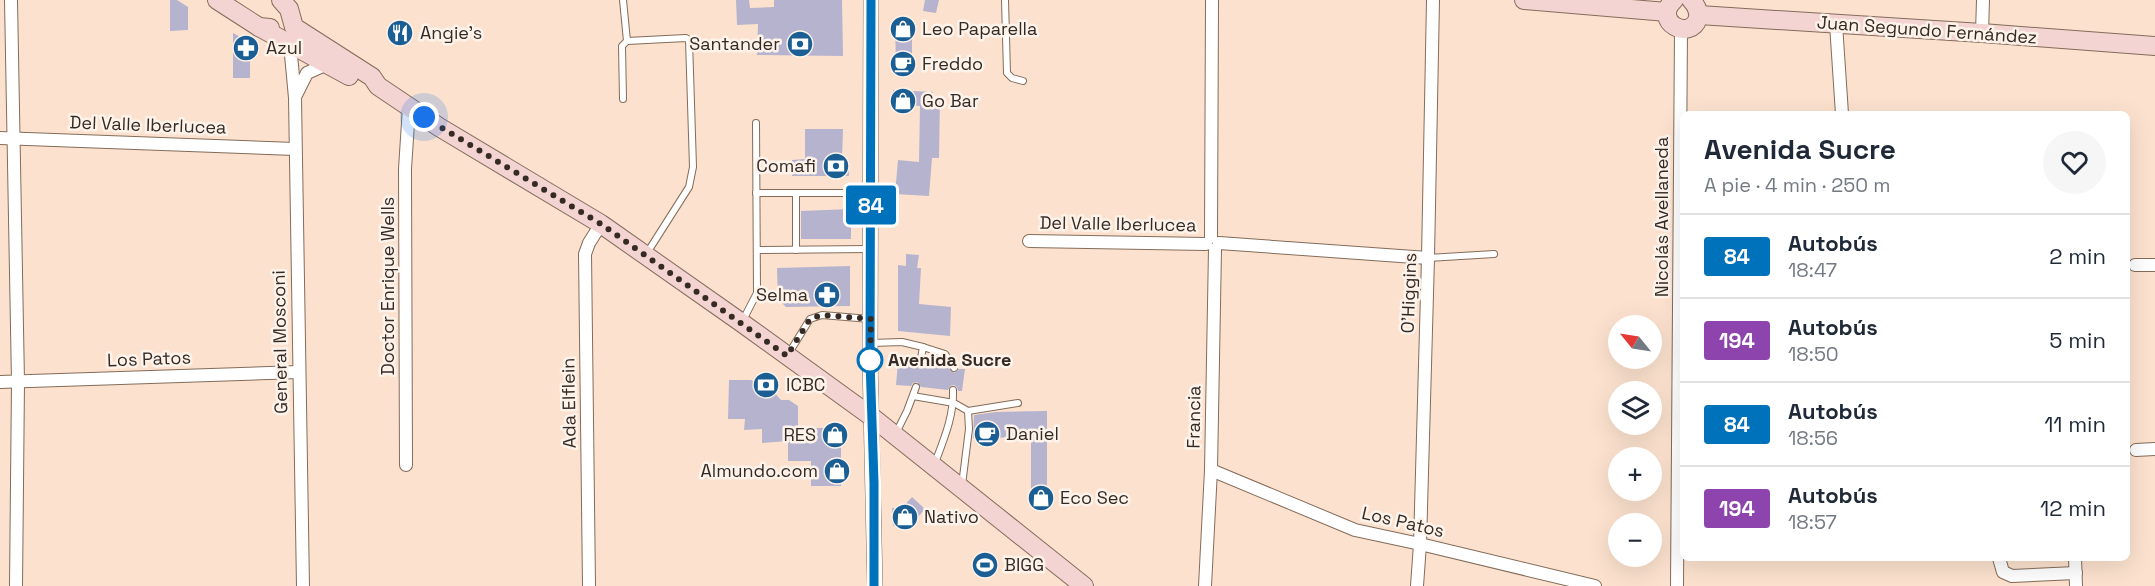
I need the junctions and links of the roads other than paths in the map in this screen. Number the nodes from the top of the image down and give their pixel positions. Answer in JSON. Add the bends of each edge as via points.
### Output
{"nodes":[{"id":1,"x":11,"y":0,"type":"edge"},
{"id":2,"x":217,"y":0,"type":"edge"},
{"id":3,"x":241,"y":0,"type":"edge"},
{"id":4,"x":623,"y":0,"type":"edge"},
{"id":5,"x":871,"y":0,"type":"edge"},
{"id":6,"x":1005,"y":0,"type":"edge"},
{"id":7,"x":1212,"y":0,"type":"edge"},
{"id":8,"x":1433,"y":0,"type":"edge"},
{"id":9,"x":1524,"y":0,"type":"edge"},
{"id":10,"x":1983,"y":0,"type":"edge"},
{"id":11,"x":288,"y":6,"type":"edge"},
{"id":12,"x":1671,"y":6,"type":"edge"},
{"id":13,"x":1695,"y":7,"type":"edge"},
{"id":14,"x":255,"y":24,"type":"junction"},
{"id":15,"x":1836,"y":24,"type":"junction"},
{"id":16,"x":1681,"y":29,"type":"junction"},
{"id":17,"x":1982,"y":33,"type":"junction"},
{"id":18,"x":627,"y":41,"type":"junction"},
{"id":19,"x":290,"y":44,"type":"junction"},
{"id":20,"x":2155,"y":46,"type":"edge"},
{"id":21,"x":327,"y":64,"type":"junction"},
{"id":22,"x":1023,"y":81,"type":"dead end"},
{"id":23,"x":378,"y":86,"type":"junction"},
{"id":24,"x":295,"y":98,"type":"junction"},
{"id":25,"x":623,"y":99,"type":"dead end"},
{"id":26,"x":409,"y":107,"type":"junction"},
{"id":27,"x":1680,"y":111,"type":"edge"},
{"id":28,"x":1842,"y":111,"type":"edge"},
{"id":29,"x":756,"y":123,"type":"dead end"},
{"id":30,"x":6,"y":138,"type":"edge"},
{"id":31,"x":295,"y":148,"type":"junction"},
{"id":32,"x":1680,"y":168,"type":"edge"},
{"id":33,"x":756,"y":193,"type":"junction"},
{"id":34,"x":796,"y":193,"type":"junction"},
{"id":35,"x":871,"y":193,"type":"junction"},
{"id":36,"x":601,"y":224,"type":"junction"},
{"id":37,"x":1029,"y":241,"type":"dead end"},
{"id":38,"x":1213,"y":243,"type":"junction"},
{"id":39,"x":871,"y":249,"type":"junction"},
{"id":40,"x":757,"y":250,"type":"junction"},
{"id":41,"x":796,"y":250,"type":"junction"},
{"id":42,"x":1494,"y":254,"type":"dead end"},
{"id":43,"x":645,"y":255,"type":"junction"},
{"id":44,"x":1428,"y":258,"type":"junction"},
{"id":45,"x":2135,"y":265,"type":"dead end"},
{"id":46,"x":2155,"y":265,"type":"edge"},
{"id":47,"x":871,"y":319,"type":"junction"},
{"id":48,"x":742,"y":323,"type":"junction"},
{"id":49,"x":870,"y":343,"type":"junction"},
{"id":50,"x":923,"y":347,"type":"junction"},
{"id":51,"x":787,"y":356,"type":"junction"},
{"id":52,"x":920,"y":364,"type":"dead end"},
{"id":53,"x":954,"y":368,"type":"dead end"},
{"id":54,"x":299,"y":372,"type":"junction"},
{"id":55,"x":0,"y":382,"type":"edge"},
{"id":56,"x":18,"y":382,"type":"junction"},
{"id":57,"x":916,"y":387,"type":"dead end"},
{"id":58,"x":953,"y":390,"type":"dead end"},
{"id":59,"x":913,"y":396,"type":"junction"},
{"id":60,"x":954,"y":403,"type":"junction"},
{"id":61,"x":1018,"y":403,"type":"dead end"},
{"id":62,"x":968,"y":411,"type":"junction"},
{"id":63,"x":872,"y":417,"type":"junction"},
{"id":64,"x":895,"y":435,"type":"junction"},
{"id":65,"x":2155,"y":449,"type":"edge"},
{"id":66,"x":2136,"y":450,"type":"dead end"},
{"id":67,"x":406,"y":465,"type":"dead end"},
{"id":68,"x":934,"y":466,"type":"junction"},
{"id":69,"x":1211,"y":470,"type":"junction"},
{"id":70,"x":962,"y":489,"type":"junction"},
{"id":71,"x":1420,"y":544,"type":"junction"},
{"id":72,"x":2000,"y":561,"type":"edge"},
{"id":73,"x":2075,"y":561,"type":"edge"},
{"id":74,"x":2076,"y":573,"type":"junction"},
{"id":75,"x":16,"y":586,"type":"edge"},
{"id":76,"x":303,"y":586,"type":"edge"},
{"id":77,"x":589,"y":586,"type":"edge"},
{"id":78,"x":874,"y":586,"type":"edge"},
{"id":79,"x":1084,"y":586,"type":"edge"},
{"id":80,"x":1205,"y":586,"type":"edge"},
{"id":81,"x":1417,"y":586,"type":"edge"},
{"id":82,"x":1595,"y":586,"type":"edge"},
{"id":83,"x":1677,"y":586,"type":"edge"},
{"id":84,"x":2076,"y":586,"type":"edge"}],
"edges":[{"from":1,"to":30,"type":"street"},
{"from":2,"to":14,"type":"main road"},
{"from":3,"to":14,"type":"main road","via":[[242,8]]},
{"from":4,"to":18,"type":"lane"},
{"from":5,"to":35,"type":"street"},
{"from":6,"to":22,"type":"lane","via":[[1007,73]]},
{"from":7,"to":38,"type":"street","name":"Francia"},
{"from":8,"to":44,"type":"street","name":"O'Higgins"},
{"from":9,"to":12,"type":"main road"},
{"from":10,"to":17,"type":"street"},
{"from":11,"to":14,"type":"main road","via":[[286,24]]},
{"from":11,"to":23,"type":"main road","via":[[294,27],[372,77]]},
{"from":12,"to":16,"type":"main road","via":[[1668,20]]},
{"from":13,"to":15,"type":"main road","name":"Juan Segundo Fernández"},
{"from":13,"to":16,"type":"main road","via":[[1696,22]]},
{"from":14,"to":19,"type":"main road"},
{"from":15,"to":17,"type":"main road","name":"Juan Segundo Fernández"},
{"from":15,"to":28,"type":"street"},
{"from":16,"to":27,"type":"street","name":"Nicolás Avellaneda"},
{"from":17,"to":20,"type":"main road","name":"Juan Segundo Fernández"},
{"from":18,"to":25,"type":"lane","via":[[622,46]]},
{"from":18,"to":43,"type":"lane","via":[[689,40],[693,167],[689,187]]},
{"from":19,"to":21,"type":"main road"},
{"from":19,"to":24,"type":"street","name":"General Mosconi"},
{"from":21,"to":23,"type":"main road","via":[[367,86]]},
{"from":21,"to":24,"type":"street","name":"General Mosconi","via":[[307,73]]},
{"from":23,"to":26,"type":"main road"},
{"from":24,"to":31,"type":"street","name":"General Mosconi"},
{"from":26,"to":36,"type":"main road"},
{"from":26,"to":67,"type":"street","name":"Doctor Enrique Wells","via":[[405,169]]},
{"from":29,"to":33,"type":"lane"},
{"from":30,"to":31,"type":"street","name":"Del Valle Iberlucea"},
{"from":30,"to":56,"type":"street"},
{"from":31,"to":54,"type":"street","name":"General Mosconi"},
{"from":32,"to":83,"type":"street","name":"Nicolás Avellaneda"},
{"from":33,"to":34,"type":"lane"},
{"from":33,"to":40,"type":"lane"},
{"from":34,"to":35,"type":"lane"},
{"from":34,"to":41,"type":"lane"},
{"from":35,"to":39,"type":"street"},
{"from":36,"to":43,"type":"main road"},
{"from":36,"to":77,"type":"street","name":"Ada Elflein","via":[[585,254]]},
{"from":37,"to":38,"type":"street","name":"Del Valle Iberlucea"},
{"from":38,"to":44,"type":"street","name":"Del Valle Iberlucea"},
{"from":38,"to":69,"type":"street","name":"Francia"},
{"from":39,"to":41,"type":"lane"},
{"from":39,"to":47,"type":"street"},
{"from":40,"to":41,"type":"lane"},
{"from":40,"to":48,"type":"lane","via":[[757,292]]},
{"from":42,"to":44,"type":"lane"},
{"from":43,"to":48,"type":"main road"},
{"from":44,"to":71,"type":"street","name":"O'Higgins"},
{"from":45,"to":46,"type":"street"},
{"from":47,"to":49,"type":"street"},
{"from":47,"to":51,"type":"lane","via":[[822,315],[810,319]]},
{"from":48,"to":51,"type":"main road"},
{"from":49,"to":50,"type":"lane","via":[[902,342]]},
{"from":49,"to":63,"type":"street"},
{"from":50,"to":52,"type":"lane"},
{"from":50,"to":53,"type":"lane","via":[[945,354]]},
{"from":51,"to":63,"type":"main road"},
{"from":54,"to":56,"type":"street","name":"Los Patos"},
{"from":54,"to":76,"type":"street","name":"General Mosconi"},
{"from":55,"to":56,"type":"street","name":"Los Patos"},
{"from":56,"to":75,"type":"street"},
{"from":57,"to":59,"type":"lane"},
{"from":58,"to":60,"type":"lane"},
{"from":59,"to":60,"type":"lane"},
{"from":59,"to":64,"type":"lane"},
{"from":60,"to":62,"type":"lane"},
{"from":60,"to":68,"type":"lane"},
{"from":61,"to":62,"type":"lane"},
{"from":62,"to":70,"type":"lane"},
{"from":63,"to":64,"type":"main road"},
{"from":63,"to":78,"type":"street"},
{"from":64,"to":68,"type":"main road"},
{"from":65,"to":66,"type":"street"},
{"from":68,"to":70,"type":"main road"},
{"from":69,"to":71,"type":"street","name":"Los Patos","via":[[1355,530]]},
{"from":69,"to":80,"type":"street","name":"Francia"},
{"from":70,"to":79,"type":"main road"},
{"from":71,"to":81,"type":"street","name":"O'Higgins"},
{"from":71,"to":82,"type":"street","name":"Los Patos"},
{"from":72,"to":74,"type":"street","via":[[2003,572],[2012,576]]},
{"from":73,"to":74,"type":"street"},
{"from":74,"to":84,"type":"street"}]}
